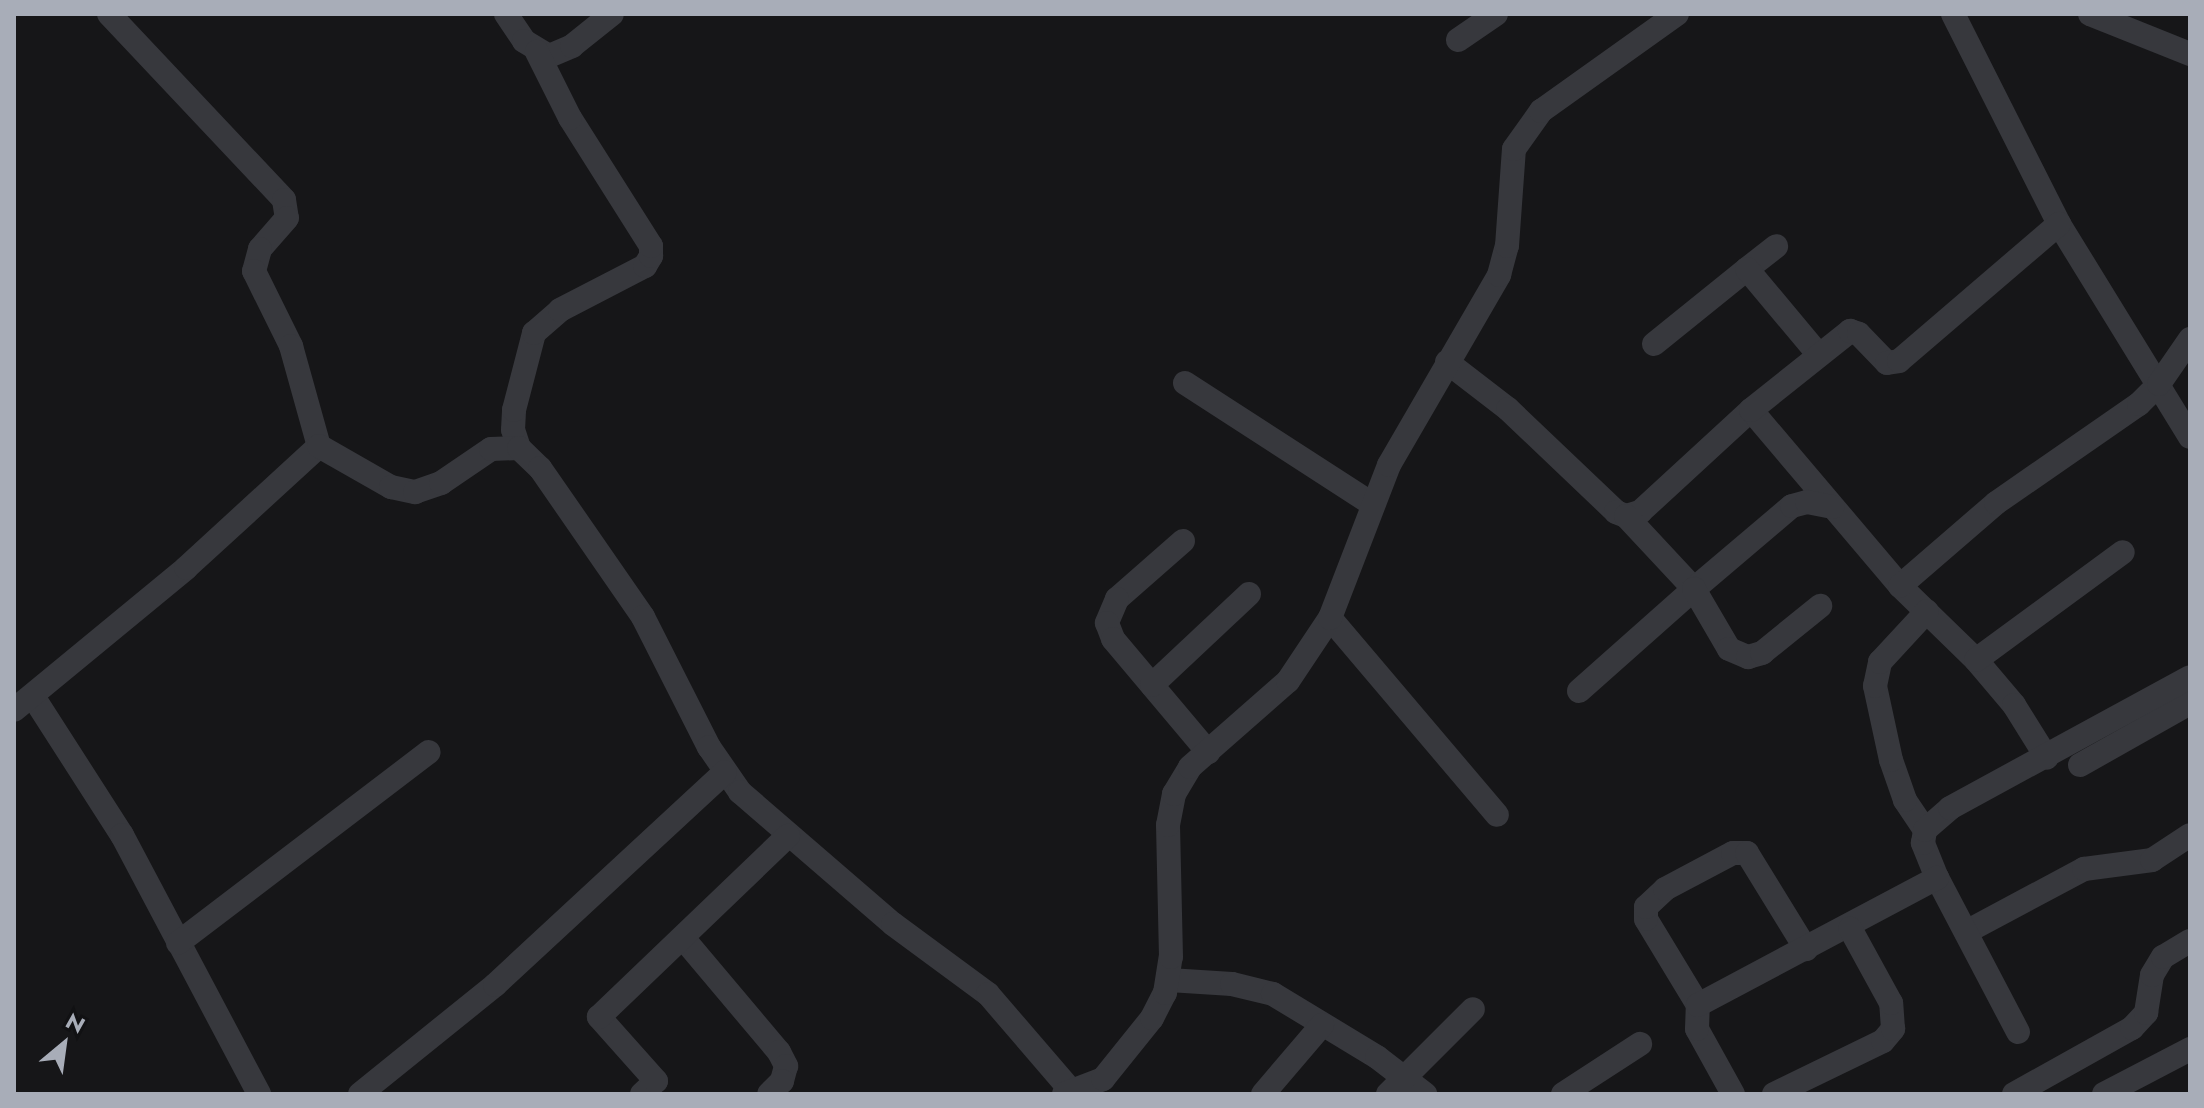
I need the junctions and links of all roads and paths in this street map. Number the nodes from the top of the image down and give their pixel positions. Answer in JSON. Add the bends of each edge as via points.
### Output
{"nodes":[{"id":1,"x":109,"y":14,"type":"edge"},
{"id":2,"x":506,"y":14,"type":"edge"},
{"id":3,"x":612,"y":14,"type":"edge"},
{"id":4,"x":1496,"y":14,"type":"edge"},
{"id":5,"x":1953,"y":14,"type":"edge"},
{"id":6,"x":2090,"y":14,"type":"edge"},
{"id":7,"x":1664,"y":17,"type":"edge"},
{"id":8,"x":1458,"y":40,"type":"dead end"},
{"id":9,"x":537,"y":52,"type":"junction"},
{"id":10,"x":2190,"y":54,"type":"edge"},
{"id":11,"x":2059,"y":224,"type":"junction"},
{"id":12,"x":1776,"y":246,"type":"dead end"},
{"id":13,"x":1747,"y":269,"type":"junction"},
{"id":14,"x":2190,"y":339,"type":"edge"},
{"id":15,"x":1654,"y":344,"type":"dead end"},
{"id":16,"x":1818,"y":354,"type":"junction"},
{"id":17,"x":1447,"y":362,"type":"junction"},
{"id":18,"x":1185,"y":383,"type":"dead end"},
{"id":19,"x":2159,"y":384,"type":"junction"},
{"id":20,"x":1751,"y":410,"type":"junction"},
{"id":21,"x":2190,"y":437,"type":"edge"},
{"id":22,"x":319,"y":446,"type":"junction"},
{"id":23,"x":519,"y":448,"type":"junction"},
{"id":24,"x":1372,"y":504,"type":"junction"},
{"id":25,"x":1833,"y":507,"type":"junction"},
{"id":26,"x":1626,"y":516,"type":"junction"},
{"id":27,"x":1183,"y":541,"type":"dead end"},
{"id":28,"x":2123,"y":552,"type":"dead end"},
{"id":29,"x":1900,"y":586,"type":"junction"},
{"id":30,"x":1694,"y":589,"type":"junction"},
{"id":31,"x":1249,"y":594,"type":"dead end"},
{"id":32,"x":1820,"y":606,"type":"dead end"},
{"id":33,"x":1927,"y":611,"type":"junction"},
{"id":34,"x":1330,"y":618,"type":"junction"},
{"id":35,"x":1976,"y":660,"type":"junction"},
{"id":36,"x":2190,"y":677,"type":"edge"},
{"id":37,"x":1152,"y":685,"type":"junction"},
{"id":38,"x":1579,"y":691,"type":"dead end"},
{"id":39,"x":2190,"y":703,"type":"edge"},
{"id":40,"x":24,"y":704,"type":"edge"},
{"id":41,"x":429,"y":752,"type":"dead end"},
{"id":42,"x":1208,"y":752,"type":"junction"},
{"id":43,"x":2047,"y":758,"type":"junction"},
{"id":44,"x":2080,"y":765,"type":"dead end"},
{"id":45,"x":725,"y":772,"type":"junction"},
{"id":46,"x":1497,"y":815,"type":"dead end"},
{"id":47,"x":1925,"y":830,"type":"junction"},
{"id":48,"x":2190,"y":835,"type":"edge"},
{"id":49,"x":788,"y":836,"type":"junction"},
{"id":50,"x":1937,"y":878,"type":"junction"},
{"id":51,"x":1850,"y":928,"type":"junction"},
{"id":52,"x":1966,"y":932,"type":"junction"},
{"id":53,"x":683,"y":938,"type":"junction"},
{"id":54,"x":2190,"y":941,"type":"edge"},
{"id":55,"x":178,"y":943,"type":"junction"},
{"id":56,"x":1806,"y":949,"type":"junction"},
{"id":57,"x":1169,"y":980,"type":"junction"},
{"id":58,"x":1698,"y":1005,"type":"junction"},
{"id":59,"x":1473,"y":1009,"type":"dead end"},
{"id":60,"x":1322,"y":1025,"type":"junction"},
{"id":61,"x":2018,"y":1032,"type":"dead end"},
{"id":62,"x":1640,"y":1044,"type":"dead end"},
{"id":63,"x":2190,"y":1049,"type":"edge"},
{"id":64,"x":1396,"y":1085,"type":"edge"},
{"id":65,"x":2051,"y":1085,"type":"edge"},
{"id":66,"x":1070,"y":1092,"type":"edge"},
{"id":67,"x":259,"y":1094,"type":"edge"},
{"id":68,"x":360,"y":1094,"type":"edge"},
{"id":69,"x":642,"y":1094,"type":"edge"},
{"id":70,"x":769,"y":1094,"type":"edge"},
{"id":71,"x":1263,"y":1094,"type":"edge"},
{"id":72,"x":1425,"y":1094,"type":"edge"},
{"id":73,"x":1563,"y":1094,"type":"edge"},
{"id":74,"x":1733,"y":1094,"type":"edge"},
{"id":75,"x":1774,"y":1094,"type":"edge"},
{"id":76,"x":2014,"y":1094,"type":"edge"},
{"id":77,"x":2104,"y":1094,"type":"edge"}],
"edges":[{"from":1,"to":22,"type":"street","via":[[284,200],[287,218],[260,249],[254,271],[291,346]]},
{"from":2,"to":9,"type":"street"},
{"from":3,"to":9,"type":"street","via":[[562,53]]},
{"from":4,"to":8,"type":"street"},
{"from":5,"to":11,"type":"street"},
{"from":6,"to":10,"type":"street"},
{"from":7,"to":17,"type":"street","via":[[1526,128],[1510,170],[1507,246],[1499,275]]},
{"from":9,"to":23,"type":"street","via":[[570,118],[651,246],[651,256],[645,266],[560,310],[534,333],[514,410]]},
{"from":11,"to":16,"type":"street","via":[[1899,361],[1887,363],[1850,331]]},
{"from":11,"to":19,"type":"street"},
{"from":12,"to":13,"type":"street"},
{"from":13,"to":15,"type":"street"},
{"from":13,"to":16,"type":"street"},
{"from":14,"to":19,"type":"street"},
{"from":16,"to":20,"type":"street"},
{"from":17,"to":24,"type":"street"},
{"from":17,"to":26,"type":"street","via":[[1508,409]]},
{"from":18,"to":24,"type":"street"},
{"from":19,"to":21,"type":"street"},
{"from":19,"to":29,"type":"street","via":[[1996,503]]},
{"from":20,"to":25,"type":"street"},
{"from":20,"to":26,"type":"street","via":[[1640,512]]},
{"from":22,"to":23,"type":"street","via":[[391,487],[415,492],[441,483],[491,449]]},
{"from":22,"to":40,"type":"street","via":[[220,539]]},
{"from":23,"to":45,"type":"street","via":[[540,468],[643,617]]},
{"from":24,"to":34,"type":"street"},
{"from":25,"to":29,"type":"street"},
{"from":25,"to":30,"type":"street","via":[[1807,502],[1792,506]]},
{"from":26,"to":30,"type":"street"},
{"from":27,"to":37,"type":"street","via":[[1109,611],[1113,639]]},
{"from":28,"to":35,"type":"street"},
{"from":29,"to":33,"type":"street"},
{"from":30,"to":32,"type":"street","via":[[1729,649],[1748,657],[1762,653]]},
{"from":30,"to":38,"type":"street"},
{"from":31,"to":37,"type":"street"},
{"from":33,"to":35,"type":"street"},
{"from":33,"to":47,"type":"street","via":[[1880,662],[1875,686],[1891,760],[1905,800]]},
{"from":34,"to":42,"type":"street","via":[[1288,681]]},
{"from":34,"to":46,"type":"street"},
{"from":35,"to":43,"type":"street","via":[[2014,705]]},
{"from":36,"to":43,"type":"street"},
{"from":37,"to":42,"type":"street"},
{"from":39,"to":44,"type":"street"},
{"from":40,"to":55,"type":"street","via":[[116,825]]},
{"from":41,"to":55,"type":"street"},
{"from":42,"to":57,"type":"street","via":[[1190,767],[1174,794],[1168,825]]},
{"from":43,"to":47,"type":"street","via":[[1950,808]]},
{"from":45,"to":49,"type":"street"},
{"from":45,"to":68,"type":"street","via":[[495,985]]},
{"from":47,"to":50,"type":"street","via":[[1923,843]]},
{"from":48,"to":52,"type":"street","via":[[2152,860],[2084,869]]},
{"from":49,"to":53,"type":"street"},
{"from":49,"to":66,"type":"street","via":[[902,932],[988,994]]},
{"from":50,"to":51,"type":"street"},
{"from":50,"to":52,"type":"street"},
{"from":51,"to":56,"type":"street"},
{"from":51,"to":75,"type":"street","via":[[1891,1003],[1893,1029],[1883,1041]]},
{"from":52,"to":61,"type":"street"},
{"from":53,"to":69,"type":"street","via":[[599,1017],[656,1081]]},
{"from":53,"to":70,"type":"street","via":[[779,1052],[786,1066],[782,1081]]},
{"from":54,"to":65,"type":"street","via":[[2157,966],[2146,1013],[2132,1028]]},
{"from":55,"to":67,"type":"street"},
{"from":56,"to":58,"type":"street"},
{"from":56,"to":58,"type":"street","via":[[1747,853],[1733,853],[1653,897],[1646,919]]},
{"from":57,"to":60,"type":"street","via":[[1232,984],[1273,994]]},
{"from":57,"to":66,"type":"street","via":[[1152,1018],[1118,1064],[1089,1088]]},
{"from":58,"to":74,"type":"street","via":[[1697,1029]]},
{"from":59,"to":64,"type":"street"},
{"from":60,"to":64,"type":"street"},
{"from":60,"to":71,"type":"street"},
{"from":62,"to":73,"type":"street"},
{"from":63,"to":77,"type":"street"},
{"from":64,"to":72,"type":"street"},
{"from":65,"to":76,"type":"street"}]}
